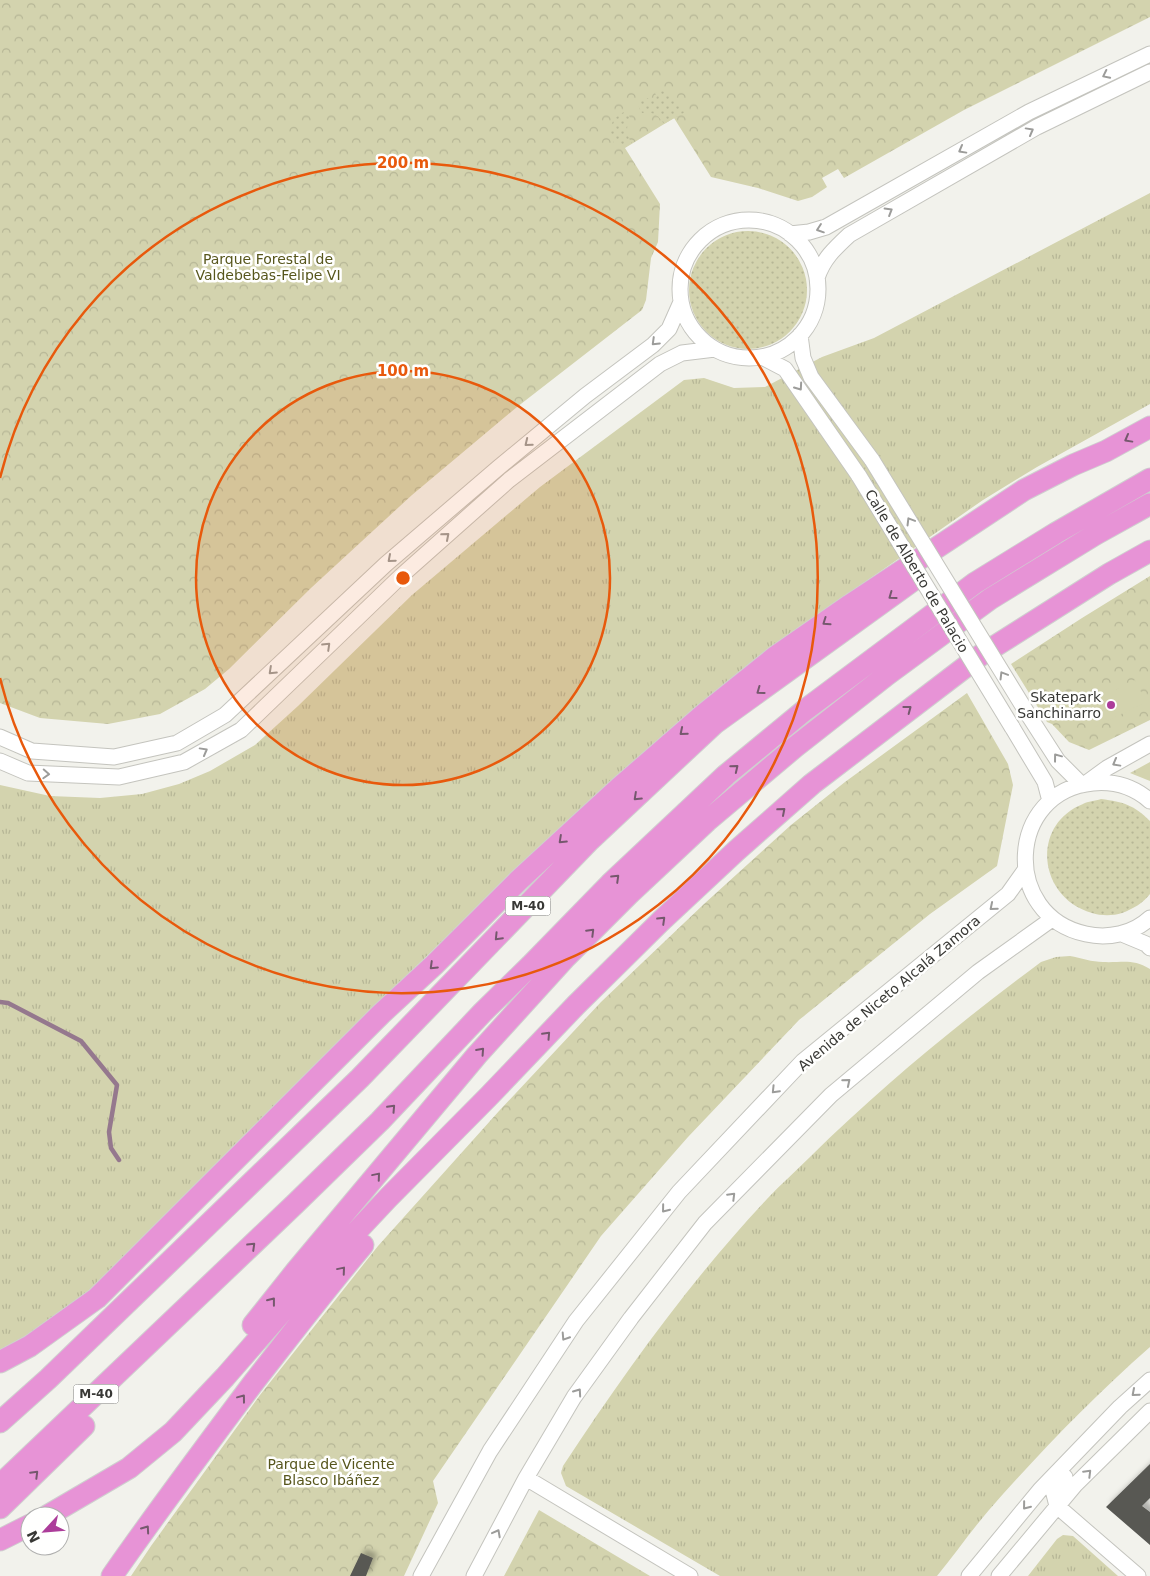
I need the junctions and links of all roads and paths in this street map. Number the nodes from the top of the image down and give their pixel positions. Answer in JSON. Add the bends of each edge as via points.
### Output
{"nodes":[{"id":1,"x":1150,"y":54,"type":"edge"},
{"id":2,"x":1150,"y":72,"type":"edge"},
{"id":3,"x":790,"y":234,"type":"junction"},
{"id":4,"x":817,"y":278,"type":"junction"},
{"id":5,"x":681,"y":302,"type":"junction"},
{"id":6,"x":800,"y":335,"type":"junction"},
{"id":7,"x":715,"y":349,"type":"junction"},
{"id":8,"x":762,"y":356,"type":"junction"},
{"id":9,"x":1150,"y":427,"type":"edge"},
{"id":10,"x":1106,"y":451,"type":"junction"},
{"id":11,"x":1150,"y":480,"type":"edge"},
{"id":12,"x":1150,"y":504,"type":"edge"},
{"id":13,"x":1150,"y":551,"type":"edge"},
{"id":14,"x":0,"y":737,"type":"edge"},
{"id":15,"x":1150,"y":744,"type":"edge"},
{"id":16,"x":0,"y":761,"type":"edge"},
{"id":17,"x":1083,"y":784,"type":"junction"},
{"id":18,"x":1050,"y":801,"type":"junction"},
{"id":19,"x":1150,"y":801,"type":"edge"},
{"id":20,"x":1025,"y":870,"type":"junction"},
{"id":21,"x":1150,"y":918,"type":"edge"},
{"id":22,"x":1052,"y":919,"type":"junction"},
{"id":23,"x":1122,"y":934,"type":"junction"},
{"id":24,"x":1150,"y":948,"type":"edge"},
{"id":25,"x":489,"y":1096,"type":"junction"},
{"id":26,"x":191,"y":1304,"type":"junction"},
{"id":27,"x":0,"y":1362,"type":"edge"},
{"id":28,"x":1150,"y":1380,"type":"edge"},
{"id":29,"x":1120,"y":1407,"type":"junction"},
{"id":30,"x":1150,"y":1411,"type":"edge"},
{"id":31,"x":0,"y":1422,"type":"edge"},
{"id":32,"x":526,"y":1478,"type":"junction"},
{"id":33,"x":0,"y":1485,"type":"edge"},
{"id":34,"x":95,"y":1488,"type":"junction"},
{"id":35,"x":64,"y":1506,"type":"edge"},
{"id":36,"x":1057,"y":1506,"type":"junction"},
{"id":37,"x":0,"y":1508,"type":"edge"},
{"id":38,"x":20,"y":1529,"type":"edge"},
{"id":39,"x":0,"y":1540,"type":"edge"},
{"id":40,"x":114,"y":1574,"type":"edge"},
{"id":41,"x":421,"y":1576,"type":"edge"},
{"id":42,"x":474,"y":1576,"type":"edge"},
{"id":43,"x":690,"y":1576,"type":"edge"},
{"id":44,"x":969,"y":1576,"type":"edge"},
{"id":45,"x":999,"y":1576,"type":"edge"},
{"id":46,"x":1138,"y":1576,"type":"edge"}],
"edges":[{"from":1,"to":3,"type":"street","one_way":true,"via":[[1029,112],[826,227]]},
{"from":4,"to":2,"type":"street","one_way":true,"via":[[821,265],[849,235],[1037,128]]},
{"from":3,"to":4,"type":"street","via":[[812,261]]},
{"from":3,"to":5,"type":"street","via":[[772,224],[751,220],[731,222],[712,230],[696,244],[685,261],[680,281]]},
{"from":4,"to":6,"type":"street","via":[[817,298],[811,318]]},
{"from":5,"to":7,"type":"street","via":[[699,337]]},
{"from":5,"to":14,"type":"street","one_way":true,"via":[[669,329],[653,346],[577,402],[386,564],[225,715],[177,742],[114,757],[32,751]]},
{"from":6,"to":8,"type":"street","via":[[783,349]]},
{"from":17,"to":6,"type":"street","name":"Calle de Alberto de Palacio","one_way":true,"bridge":true,"via":[[1058,761],[872,460],[811,377],[803,358]]},
{"from":7,"to":8,"type":"street","via":[[730,356]]},
{"from":16,"to":7,"type":"street","one_way":true,"via":[[28,773],[119,778],[184,762],[241,730],[393,582],[508,480],[660,364],[682,353]]},
{"from":8,"to":18,"type":"street","name":"Calle de Alberto de Palacio","one_way":true,"bridge":true,"via":[[785,369],[859,476],[1045,782]]},
{"from":9,"to":10,"type":"highway","number":"M-40","one_way":true},
{"from":10,"to":27,"type":"highway","one_way":true,"via":[[1024,490],[775,657],[703,715],[520,880],[97,1298],[30,1346]]},
{"from":10,"to":31,"type":"highway","number":"M-40","one_way":true,"via":[[952,552],[714,724],[590,840],[360,1078]]},
{"from":26,"to":11,"type":"highway","number":"M-40","one_way":true,"via":[[380,1121],[610,884],[726,775],[805,710],[975,583]]},
{"from":34,"to":12,"type":"highway","one_way":true,"via":[[141,1450],[203,1388],[296,1271],[477,1055],[566,957],[707,821],[888,674],[990,599]]},
{"from":25,"to":13,"type":"highway","one_way":true,"via":[[661,921],[812,784],[981,655]]},
{"from":15,"to":17,"type":"street","one_way":true},
{"from":17,"to":18,"type":"street"},
{"from":17,"to":19,"type":"street","via":[[1104,782],[1124,786]]},
{"from":18,"to":20,"type":"street","via":[[1029,832],[1024,851]]},
{"from":20,"to":22,"type":"street","via":[[1030,889]]},
{"from":20,"to":41,"type":"street","name":"Avenida de Niceto Alcalá Zamora","one_way":true,"via":[[1008,894],[803,1061],[679,1192],[576,1321],[490,1451]]},
{"from":21,"to":23,"type":"street"},
{"from":22,"to":23,"type":"street","via":[[1073,932],[1097,937]]},
{"from":32,"to":22,"type":"street","one_way":true,"via":[[574,1397],[705,1223],[831,1095],[978,972]]},
{"from":23,"to":24,"type":"street"},
{"from":25,"to":34,"type":"highway","via":[[296,1296],[173,1432],[129,1468]]},
{"from":40,"to":25,"type":"highway","one_way":true,"via":[[177,1484],[330,1284]]},
{"from":26,"to":33,"type":"highway","number":"M-40"},
{"from":37,"to":26,"type":"highway","one_way":true,"via":[[109,1400]]},
{"from":28,"to":29,"type":"street","one_way":true},
{"from":29,"to":36,"type":"street","via":[[1098,1441],[1053,1490]]},
{"from":29,"to":44,"type":"street","one_way":true,"via":[[1040,1490]]},
{"from":36,"to":30,"type":"street","one_way":true},
{"from":42,"to":32,"type":"street","one_way":true},
{"from":32,"to":43,"type":"street"},
{"from":34,"to":35,"type":"highway"},
{"from":36,"to":45,"type":"street"},
{"from":36,"to":46,"type":"street"},
{"from":38,"to":39,"type":"highway"}]}
